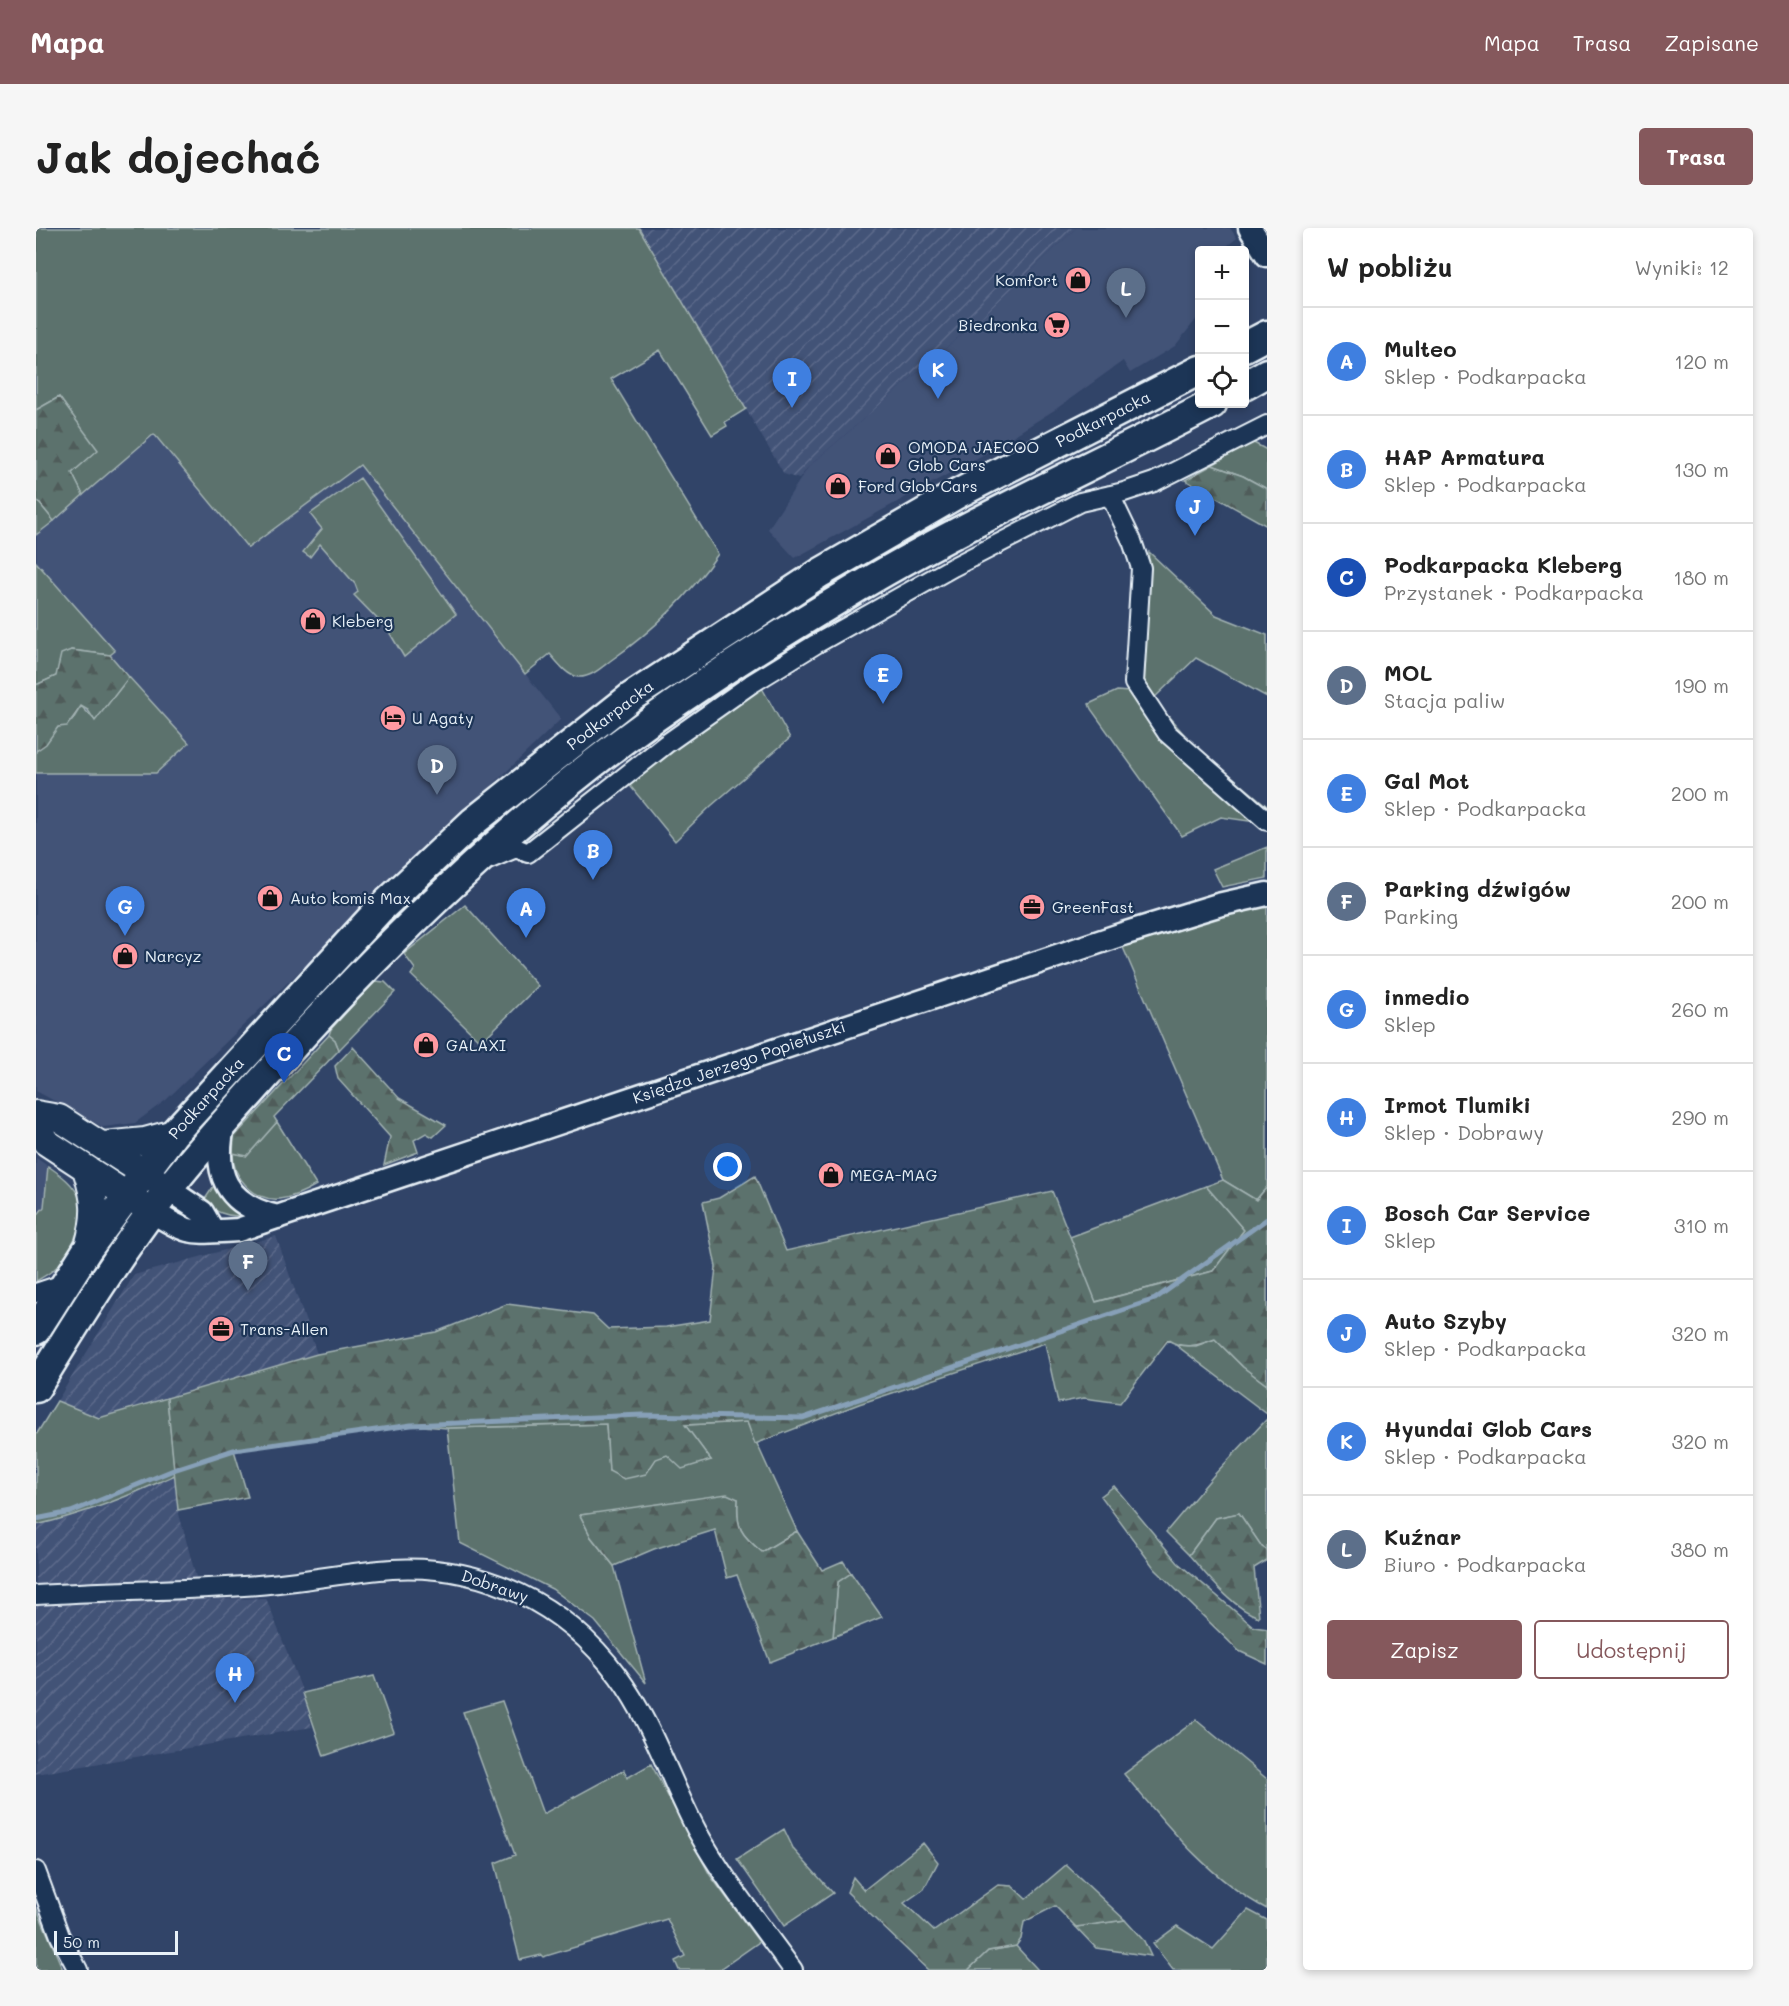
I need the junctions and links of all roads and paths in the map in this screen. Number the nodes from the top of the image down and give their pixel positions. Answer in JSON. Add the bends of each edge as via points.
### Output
{"nodes":[{"id":1,"x":1250,"y":228,"type":"edge"},
{"id":2,"x":1267,"y":255,"type":"edge"},
{"id":3,"x":1267,"y":335,"type":"edge"},
{"id":4,"x":1249,"y":345,"type":"edge"},
{"id":5,"x":1195,"y":373,"type":"edge"},
{"id":6,"x":1267,"y":373,"type":"edge"},
{"id":7,"x":1249,"y":384,"type":"edge"},
{"id":8,"x":1204,"y":408,"type":"edge"},
{"id":9,"x":1267,"y":425,"type":"edge"},
{"id":10,"x":1110,"y":495,"type":"junction"},
{"id":11,"x":529,"y":817,"type":"junction"},
{"id":12,"x":1267,"y":821,"type":"edge"},
{"id":13,"x":543,"y":842,"type":"junction"},
{"id":14,"x":464,"y":873,"type":"junction"},
{"id":15,"x":1267,"y":894,"type":"edge"},
{"id":16,"x":36,"y":1114,"type":"edge"},
{"id":17,"x":224,"y":1122,"type":"junction"},
{"id":18,"x":36,"y":1126,"type":"edge"},
{"id":19,"x":174,"y":1133,"type":"junction"},
{"id":20,"x":104,"y":1144,"type":"junction"},
{"id":21,"x":86,"y":1168,"type":"junction"},
{"id":22,"x":144,"y":1172,"type":"junction"},
{"id":23,"x":127,"y":1195,"type":"junction"},
{"id":24,"x":160,"y":1200,"type":"junction"},
{"id":25,"x":278,"y":1217,"type":"junction"},
{"id":26,"x":87,"y":1250,"type":"junction"},
{"id":27,"x":66,"y":1283,"type":"junction"},
{"id":28,"x":36,"y":1293,"type":"edge"},
{"id":29,"x":36,"y":1330,"type":"edge"},
{"id":30,"x":36,"y":1388,"type":"edge"},
{"id":31,"x":36,"y":1595,"type":"edge"},
{"id":32,"x":36,"y":1871,"type":"edge"},
{"id":33,"x":78,"y":1970,"type":"edge"},
{"id":34,"x":793,"y":1970,"type":"edge"}],
"edges":[{"from":1,"to":2,"type":"street"},
{"from":3,"to":4,"type":"main road"},
{"from":5,"to":19,"type":"main road","name":"Podkarpacka","via":[[889,531],[631,698],[473,822],[429,862],[301,993]]},
{"from":6,"to":7,"type":"main road"},
{"from":8,"to":11,"type":"main road","name":"Podkarpacka","via":[[847,594],[712,679],[592,765]]},
{"from":9,"to":10,"type":"street","via":[[1154,482]]},
{"from":10,"to":12,"type":"street","via":[[1141,568],[1134,683],[1167,733]]},
{"from":10,"to":13,"type":"street","via":[[1080,502],[990,547],[816,644],[666,744]]},
{"from":11,"to":13,"type":"street","via":[[528,835]]},
{"from":11,"to":14,"type":"main road","name":"Podkarpacka"},
{"from":13,"to":14,"type":"street","name":"Podkarpacka","via":[[528,853],[509,849]]},
{"from":14,"to":17,"type":"main road","name":"Podkarpacka","via":[[364,969]]},
{"from":15,"to":25,"type":"street","name":"Księdza Jerzego Popiełuszki","via":[[1112,938]]},
{"from":16,"to":20,"type":"main road","name":"Księdza Jerzego Popiełuszki","via":[[59,1118]]},
{"from":17,"to":24,"type":"main road","name":"Podkarpacka"},
{"from":17,"to":25,"type":"street","via":[[221,1176],[250,1208]]},
{"from":18,"to":21,"type":"main road","name":"Księdza Jerzego Popiełuszki","via":[[46,1142]]},
{"from":19,"to":20,"type":"main road","via":[[145,1141]]},
{"from":19,"to":22,"type":"main road","name":"Podkarpacka"},
{"from":20,"to":22,"type":"main road","name":"Księdza Jerzego Popiełuszki"},
{"from":21,"to":23,"type":"main road","name":"Księdza Jerzego Popiełuszki"},
{"from":21,"to":26,"type":"main road","via":[[95,1197],[95,1221]]},
{"from":22,"to":23,"type":"main road","name":"Podkarpacka"},
{"from":22,"to":24,"type":"main road","name":"Księdza Jerzego Popiełuszki"},
{"from":23,"to":24,"type":"main road","name":"Księdza Jerzego Popiełuszki"},
{"from":23,"to":26,"type":"main road","name":"Podkarpacka"},
{"from":24,"to":25,"type":"street","name":"Księdza Jerzego Popiełuszki","via":[[202,1212],[213,1231],[238,1230]]},
{"from":24,"to":30,"type":"main road","name":"Podkarpacka"},
{"from":26,"to":27,"type":"main road","name":"Podkarpacka"},
{"from":27,"to":28,"type":"street"},
{"from":27,"to":29,"type":"main road","name":"Podkarpacka"},
{"from":31,"to":34,"type":"street","name":"Dobrawy","via":[[258,1586],[392,1569],[442,1569],[532,1598],[591,1643],[618,1676],[633,1698],[719,1868]]},
{"from":32,"to":33,"type":"street","via":[[60,1936]]}]}
